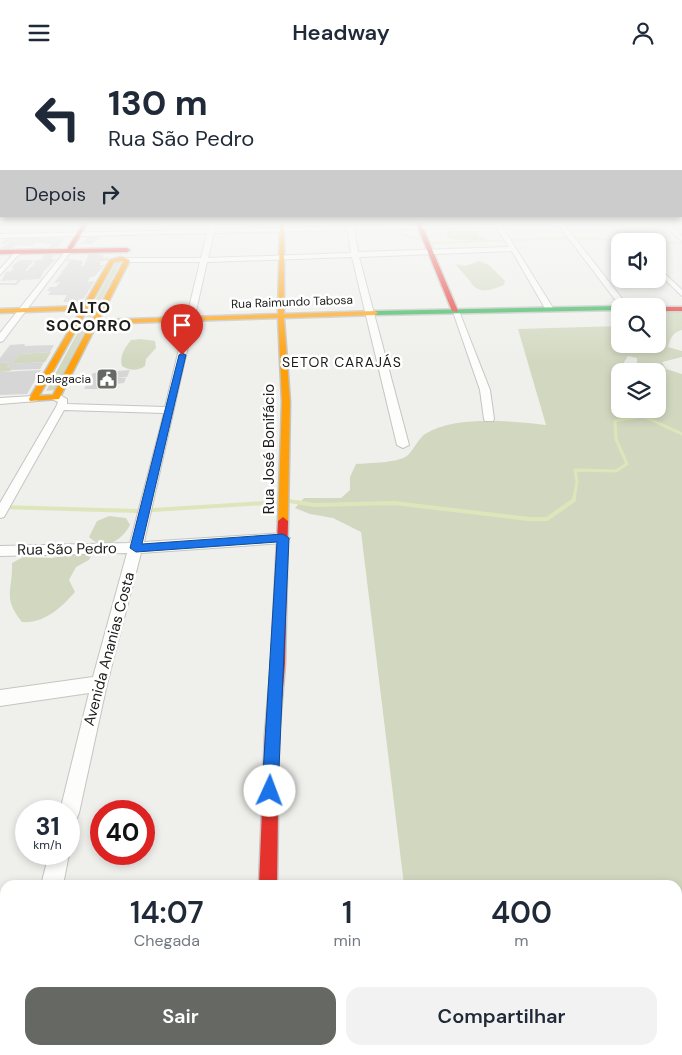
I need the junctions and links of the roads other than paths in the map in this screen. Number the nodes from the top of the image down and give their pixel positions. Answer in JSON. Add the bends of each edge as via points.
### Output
{"nodes":[{"id":1,"x":53,"y":269,"type":"edge"},
{"id":2,"x":107,"y":269,"type":"edge"},
{"id":3,"x":121,"y":269,"type":"edge"},
{"id":4,"x":201,"y":269,"type":"edge"},
{"id":5,"x":280,"y":269,"type":"edge"},
{"id":6,"x":359,"y":269,"type":"edge"},
{"id":7,"x":437,"y":269,"type":"edge"},
{"id":8,"x":526,"y":269,"type":"edge"},
{"id":9,"x":596,"y":269,"type":"edge"},
{"id":10,"x":666,"y":277,"type":"edge"},
{"id":11,"x":682,"y":294,"type":"edge"},
{"id":12,"x":618,"y":298,"type":"edge"},
{"id":13,"x":549,"y":307,"type":"junction"},
{"id":14,"x":84,"y":308,"type":"junction"},
{"id":15,"x":611,"y":308,"type":"edge"},
{"id":16,"x":666,"y":309,"type":"edge"},
{"id":17,"x":682,"y":309,"type":"edge"},
{"id":18,"x":0,"y":311,"type":"edge"},
{"id":19,"x":21,"y":311,"type":"junction"},
{"id":20,"x":455,"y":311,"type":"junction"},
{"id":21,"x":370,"y":314,"type":"junction"},
{"id":22,"x":282,"y":317,"type":"junction"},
{"id":23,"x":192,"y":319,"type":"junction"},
{"id":24,"x":97,"y":322,"type":"junction"},
{"id":25,"x":0,"y":339,"type":"edge"},
{"id":26,"x":33,"y":399,"type":"junction"},
{"id":27,"x":0,"y":401,"type":"edge"},
{"id":28,"x":58,"y":402,"type":"junction"},
{"id":29,"x":168,"y":410,"type":"junction"},
{"id":30,"x":489,"y":419,"type":"dead end"},
{"id":31,"x":403,"y":445,"type":"dead end"},
{"id":32,"x":0,"y":513,"type":"edge"},
{"id":33,"x":283,"y":538,"type":"junction"},
{"id":34,"x":136,"y":548,"type":"junction"},
{"id":35,"x":0,"y":551,"type":"edge"},
{"id":36,"x":99,"y":684,"type":"junction"},
{"id":37,"x":0,"y":698,"type":"edge"},
{"id":38,"x":72,"y":800,"type":"edge"},
{"id":39,"x":57,"y":865,"type":"edge"},
{"id":40,"x":53,"y":880,"type":"edge"},
{"id":41,"x":268,"y":880,"type":"edge"}],
"edges":[{"from":1,"to":19,"type":"street"},
{"from":2,"to":14,"type":"street"},
{"from":3,"to":24,"type":"street"},
{"from":4,"to":23,"type":"street","name":"Avenida Ananias Costa"},
{"from":5,"to":22,"type":"street","name":"Rua José Bonifácio"},
{"from":6,"to":21,"type":"street"},
{"from":7,"to":20,"type":"street"},
{"from":8,"to":13,"type":"street"},
{"from":9,"to":12,"type":"street"},
{"from":10,"to":11,"type":"street"},
{"from":13,"to":15,"type":"street","name":"Rua Raimundo Tabosa"},
{"from":13,"to":20,"type":"street","name":"Rua Raimundo Tabosa"},
{"from":14,"to":19,"type":"street"},
{"from":14,"to":26,"type":"street"},
{"from":16,"to":17,"type":"street"},
{"from":18,"to":19,"type":"street"},
{"from":19,"to":25,"type":"street"},
{"from":20,"to":21,"type":"street","name":"Rua Raimundo Tabosa"},
{"from":20,"to":30,"type":"street","via":[[485,390]]},
{"from":21,"to":22,"type":"street","name":"Rua Raimundo Tabosa"},
{"from":21,"to":31,"type":"street"},
{"from":22,"to":23,"type":"street","name":"Rua Raimundo Tabosa"},
{"from":22,"to":33,"type":"street","name":"Rua José Bonifácio","via":[[286,402]]},
{"from":23,"to":24,"type":"street","name":"Rua Raimundo Tabosa"},
{"from":23,"to":29,"type":"street","name":"Avenida Ananias Costa"},
{"from":24,"to":28,"type":"street"},
{"from":26,"to":27,"type":"street"},
{"from":26,"to":28,"type":"street"},
{"from":28,"to":29,"type":"street"},
{"from":28,"to":32,"type":"street"},
{"from":29,"to":34,"type":"street","name":"Avenida Ananias Costa"},
{"from":33,"to":34,"type":"street","name":"Rua São Pedro"},
{"from":33,"to":41,"type":"street","name":"Rua José Bonifácio"},
{"from":34,"to":35,"type":"street","name":"Rua São Pedro"},
{"from":34,"to":36,"type":"street","name":"Avenida Ananias Costa"},
{"from":36,"to":37,"type":"street"},
{"from":36,"to":38,"type":"street","name":"Avenida Ananias Costa"},
{"from":39,"to":40,"type":"street"}]}
